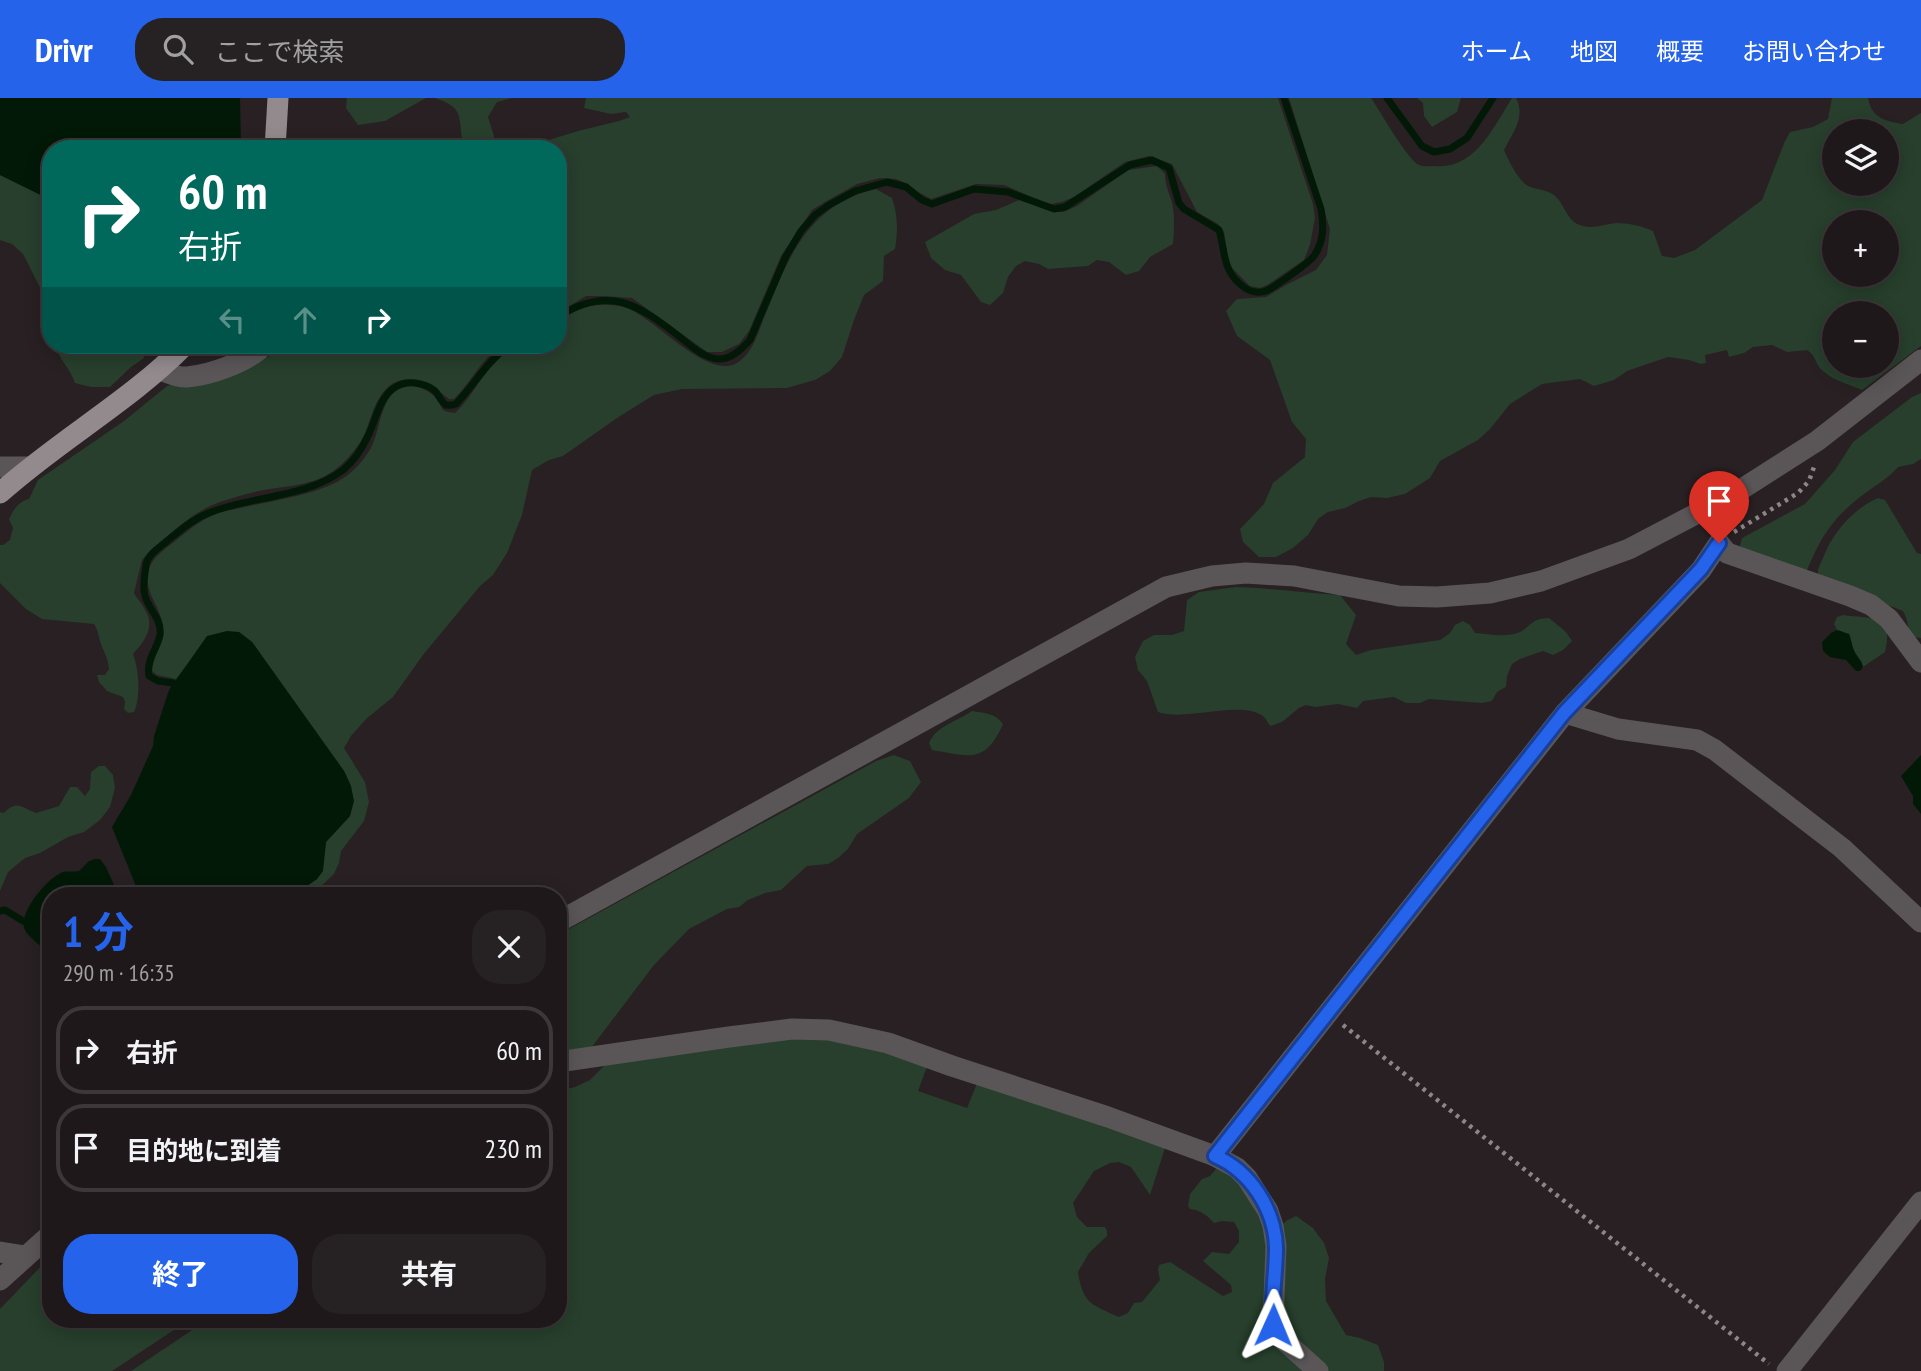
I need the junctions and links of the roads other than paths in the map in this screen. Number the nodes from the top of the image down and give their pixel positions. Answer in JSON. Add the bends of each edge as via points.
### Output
{"nodes":[{"id":1,"x":278,"y":98,"type":"edge"},
{"id":2,"x":276,"y":140,"type":"edge"},
{"id":3,"x":176,"y":354,"type":"edge"},
{"id":4,"x":251,"y":354,"type":"edge"},
{"id":5,"x":1921,"y":360,"type":"edge"},
{"id":6,"x":160,"y":370,"type":"junction"},
{"id":7,"x":0,"y":467,"type":"edge"},
{"id":8,"x":29,"y":467,"type":"junction"},
{"id":9,"x":0,"y":493,"type":"edge"},
{"id":10,"x":1921,"y":662,"type":"edge"},
{"id":11,"x":1564,"y":713,"type":"junction"},
{"id":12,"x":567,"y":917,"type":"edge"},
{"id":13,"x":1921,"y":922,"type":"edge"},
{"id":14,"x":567,"y":1061,"type":"edge"},
{"id":15,"x":1215,"y":1156,"type":"junction"},
{"id":16,"x":1921,"y":1202,"type":"edge"},
{"id":17,"x":42,"y":1242,"type":"edge"},
{"id":18,"x":0,"y":1252,"type":"edge"},
{"id":19,"x":25,"y":1256,"type":"junction"},
{"id":20,"x":0,"y":1280,"type":"edge"},
{"id":21,"x":1318,"y":1371,"type":"edge"},
{"id":22,"x":1787,"y":1371,"type":"edge"}],
"edges":[{"from":1,"to":2,"type":"main road"},
{"from":3,"to":6,"type":"main road"},
{"from":4,"to":6,"type":"street","via":[[234,364],[188,377]]},
{"from":5,"to":12,"type":"street","via":[[1817,441],[1734,494],[1619,553],[1541,581],[1490,593],[1437,597],[1399,596],[1294,576],[1246,573],[1166,587]]},
{"from":6,"to":8,"type":"main road"},
{"from":7,"to":8,"type":"street"},
{"from":8,"to":9,"type":"main road"},
{"from":10,"to":11,"type":"street","via":[[1889,619],[1871,605],[1727,553],[1719,543],[1701,569]]},
{"from":11,"to":13,"type":"street","via":[[1618,729],[1697,740],[1715,750],[1842,848]]},
{"from":11,"to":15,"type":"street"},
{"from":14,"to":15,"type":"street","via":[[792,1029],[829,1030],[888,1043]]},
{"from":15,"to":21,"type":"street","via":[[1247,1178],[1268,1211],[1276,1246],[1275,1331]]},
{"from":16,"to":22,"type":"street"},
{"from":17,"to":19,"type":"street"},
{"from":18,"to":19,"type":"street"},
{"from":19,"to":20,"type":"street"}]}
